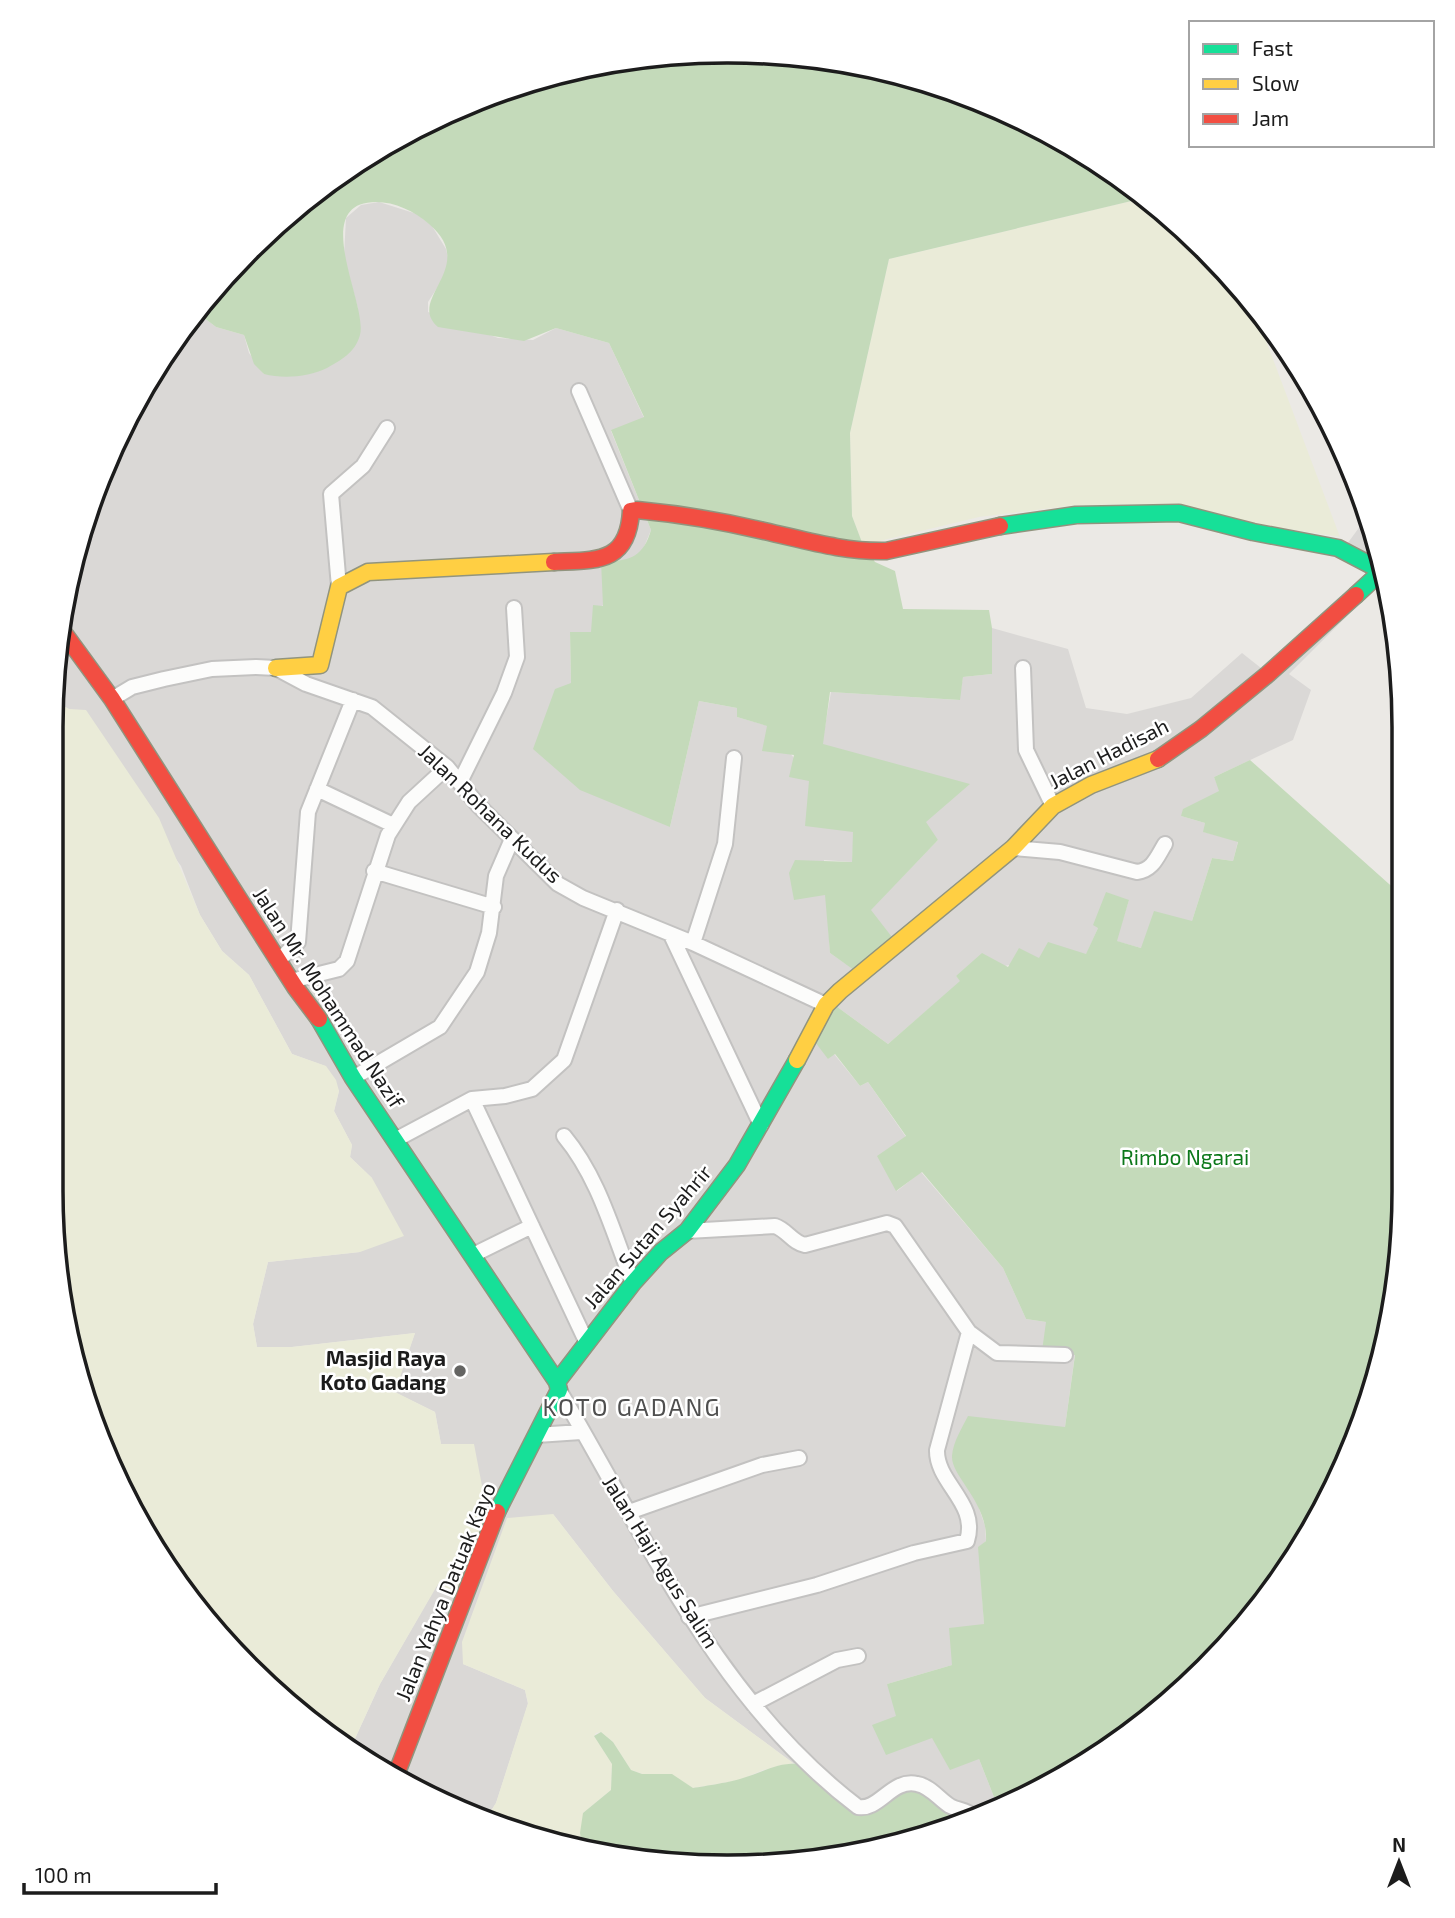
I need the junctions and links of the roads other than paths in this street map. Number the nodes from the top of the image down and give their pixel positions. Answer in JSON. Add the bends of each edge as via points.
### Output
{"nodes":[{"id":1,"x":579,"y":391,"type":"dead end"},
{"id":2,"x":387,"y":428,"type":"dead end"},
{"id":3,"x":631,"y":512,"type":"junction"},
{"id":4,"x":1371,"y":565,"type":"edge"},
{"id":5,"x":1374,"y":578,"type":"edge"},
{"id":6,"x":339,"y":587,"type":"junction"},
{"id":7,"x":514,"y":608,"type":"dead end"},
{"id":8,"x":69,"y":640,"type":"edge"},
{"id":9,"x":276,"y":668,"type":"junction"},
{"id":10,"x":1023,"y":668,"type":"dead end"},
{"id":11,"x":112,"y":699,"type":"junction"},
{"id":12,"x":353,"y":700,"type":"junction"},
{"id":13,"x":734,"y":758,"type":"dead end"},
{"id":14,"x":447,"y":766,"type":"junction"},
{"id":15,"x":460,"y":782,"type":"junction"},
{"id":16,"x":317,"y":789,"type":"junction"},
{"id":17,"x":1053,"y":806,"type":"junction"},
{"id":18,"x":394,"y":825,"type":"junction"},
{"id":19,"x":512,"y":839,"type":"junction"},
{"id":20,"x":1165,"y":844,"type":"dead end"},
{"id":21,"x":1013,"y":848,"type":"junction"},
{"id":22,"x":374,"y":872,"type":"junction"},
{"id":23,"x":494,"y":907,"type":"junction"},
{"id":24,"x":617,"y":910,"type":"junction"},
{"id":25,"x":672,"y":937,"type":"junction"},
{"id":26,"x":693,"y":943,"type":"junction"},
{"id":27,"x":278,"y":961,"type":"junction"},
{"id":28,"x":291,"y":981,"type":"junction"},
{"id":29,"x":826,"y":1005,"type":"junction"},
{"id":30,"x":353,"y":1078,"type":"junction"},
{"id":31,"x":472,"y":1099,"type":"junction"},
{"id":32,"x":761,"y":1125,"type":"junction"},
{"id":33,"x":564,"y":1136,"type":"dead end"},
{"id":34,"x":397,"y":1139,"type":"junction"},
{"id":35,"x":532,"y":1226,"type":"junction"},
{"id":36,"x":687,"y":1231,"type":"junction"},
{"id":37,"x":473,"y":1255,"type":"junction"},
{"id":38,"x":633,"y":1283,"type":"junction"},
{"id":39,"x":969,"y":1332,"type":"junction"},
{"id":40,"x":586,"y":1341,"type":"junction"},
{"id":41,"x":1065,"y":1355,"type":"dead end"},
{"id":42,"x":558,"y":1386,"type":"junction"},
{"id":43,"x":581,"y":1432,"type":"junction"},
{"id":44,"x":537,"y":1436,"type":"junction"},
{"id":45,"x":799,"y":1458,"type":"dead end"},
{"id":46,"x":629,"y":1512,"type":"junction"},
{"id":47,"x":689,"y":1617,"type":"junction"},
{"id":48,"x":858,"y":1656,"type":"dead end"},
{"id":49,"x":753,"y":1704,"type":"junction"},
{"id":50,"x":398,"y":1768,"type":"edge"},
{"id":51,"x":966,"y":1810,"type":"edge"}],
"edges":[{"from":1,"to":3,"type":"street"},
{"from":2,"to":6,"type":"street","via":[[363,466],[331,494]]},
{"from":3,"to":4,"type":"street","via":[[736,524],[839,551],[866,552],[1028,520],[1179,513],[1338,548]]},
{"from":3,"to":6,"type":"street","via":[[626,540],[613,556],[368,572]]},
{"from":5,"to":17,"type":"street","name":"Jalan Hadisah","via":[[1268,674],[1182,743],[1162,757],[1091,785]]},
{"from":6,"to":9,"type":"street","via":[[320,666]]},
{"from":7,"to":15,"type":"street","via":[[517,657]]},
{"from":8,"to":11,"type":"street","name":"Jalan Mr. Mohammad Nazif"},
{"from":9,"to":11,"type":"street","name":"Jalan Rohana Kudus","via":[[212,669],[132,687]]},
{"from":9,"to":12,"type":"street","name":"Jalan Rohana Kudus"},
{"from":10,"to":17,"type":"street","via":[[1026,750]]},
{"from":11,"to":27,"type":"street","name":"Jalan Mr. Mohammad Nazif"},
{"from":12,"to":14,"type":"street","name":"Jalan Rohana Kudus","via":[[372,707]]},
{"from":12,"to":16,"type":"street"},
{"from":13,"to":26,"type":"street","via":[[725,844]]},
{"from":14,"to":15,"type":"street","name":"Jalan Rohana Kudus"},
{"from":14,"to":18,"type":"street","via":[[409,802]]},
{"from":15,"to":19,"type":"street","name":"Jalan Rohana Kudus"},
{"from":16,"to":18,"type":"street"},
{"from":16,"to":27,"type":"street","via":[[306,825],[298,942]]},
{"from":17,"to":21,"type":"street","name":"Jalan Hadisah"},
{"from":18,"to":22,"type":"street"},
{"from":19,"to":23,"type":"street","via":[[496,876]]},
{"from":19,"to":24,"type":"street","name":"Jalan Rohana Kudus","via":[[558,884]]},
{"from":20,"to":21,"type":"street","via":[[1146,871],[1137,872],[1060,852]]},
{"from":21,"to":29,"type":"street","name":"Jalan Hadisah"},
{"from":22,"to":23,"type":"street"},
{"from":22,"to":28,"type":"street","via":[[347,961],[339,969]]},
{"from":23,"to":30,"type":"street","via":[[477,972],[440,1027]]},
{"from":24,"to":25,"type":"street","name":"Jalan Rohana Kudus"},
{"from":24,"to":31,"type":"street","via":[[564,1060],[532,1089]]},
{"from":25,"to":26,"type":"street","name":"Jalan Rohana Kudus"},
{"from":25,"to":32,"type":"street"},
{"from":26,"to":29,"type":"street","name":"Jalan Rohana Kudus"},
{"from":27,"to":28,"type":"street","name":"Jalan Mr. Mohammad Nazif"},
{"from":28,"to":30,"type":"street","name":"Jalan Mr. Mohammad Nazif","via":[[325,1027]]},
{"from":29,"to":32,"type":"street","name":"Jalan Sutan Syahrir"},
{"from":30,"to":34,"type":"street","name":"Jalan Mr. Mohammad Nazif"},
{"from":31,"to":34,"type":"street"},
{"from":31,"to":35,"type":"street"},
{"from":32,"to":36,"type":"street","name":"Jalan Sutan Syahrir"},
{"from":33,"to":38,"type":"street","via":[[583,1158]]},
{"from":34,"to":37,"type":"street","name":"Jalan Mr. Mohammad Nazif"},
{"from":35,"to":37,"type":"street"},
{"from":35,"to":40,"type":"street"},
{"from":36,"to":38,"type":"street","name":"Jalan Sutan Syahrir"},
{"from":36,"to":39,"type":"street","via":[[775,1226],[805,1245],[877,1223],[895,1226]]},
{"from":37,"to":42,"type":"street","name":"Jalan Mr. Mohammad Nazif"},
{"from":38,"to":40,"type":"street","name":"Jalan Sutan Syahrir"},
{"from":39,"to":41,"type":"street","via":[[997,1353]]},
{"from":39,"to":47,"type":"street","via":[[937,1450],[937,1462],[963,1501],[967,1541]]},
{"from":40,"to":42,"type":"street","name":"Jalan Sutan Syahrir"},
{"from":42,"to":43,"type":"street","name":"Jalan Haji Agus Salim"},
{"from":42,"to":44,"type":"street","name":"Jalan Yahya Datuak Kayo"},
{"from":43,"to":44,"type":"street"},
{"from":43,"to":46,"type":"street","name":"Jalan Haji Agus Salim"},
{"from":44,"to":50,"type":"street","name":"Jalan Yahya Datuak Kayo","via":[[490,1526]]},
{"from":45,"to":46,"type":"street","via":[[762,1465]]},
{"from":46,"to":47,"type":"street","name":"Jalan Haji Agus Salim"},
{"from":47,"to":49,"type":"street","name":"Jalan Haji Agus Salim"},
{"from":48,"to":49,"type":"street","via":[[837,1660]]},
{"from":49,"to":51,"type":"street","name":"Jalan Haji Agus Salim","via":[[773,1731],[858,1807],[870,1806],[899,1785],[917,1783],[952,1807]]}]}
